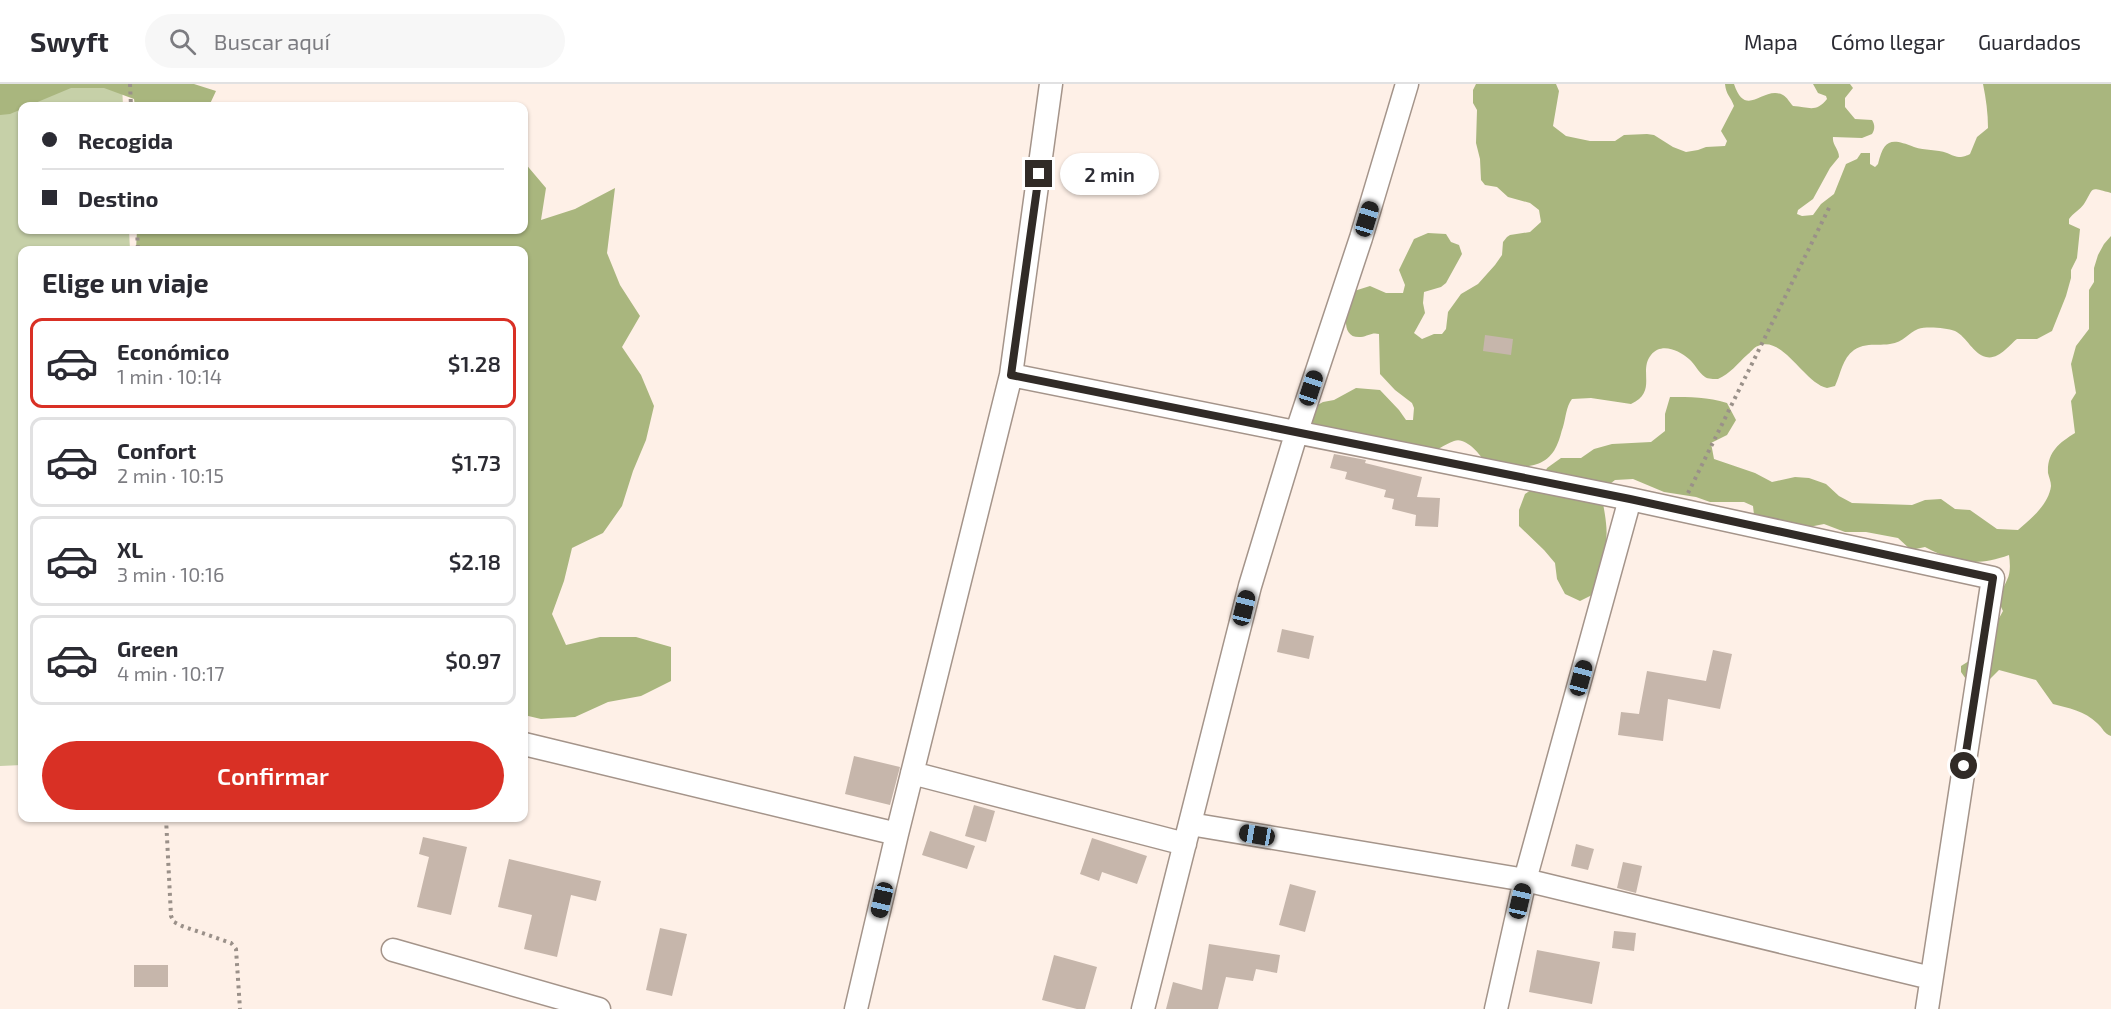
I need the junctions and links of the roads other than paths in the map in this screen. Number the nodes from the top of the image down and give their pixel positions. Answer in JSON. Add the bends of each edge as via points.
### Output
{"nodes":[{"id":1,"x":1051,"y":84,"type":"edge"},
{"id":2,"x":1407,"y":84,"type":"edge"},
{"id":3,"x":1011,"y":375,"type":"junction"},
{"id":4,"x":1297,"y":431,"type":"junction"},
{"id":5,"x":1630,"y":499,"type":"junction"},
{"id":6,"x":528,"y":745,"type":"edge"},
{"id":7,"x":912,"y":773,"type":"junction"},
{"id":8,"x":897,"y":834,"type":"junction"},
{"id":9,"x":1187,"y":834,"type":"junction"},
{"id":10,"x":1525,"y":880,"type":"junction"},
{"id":11,"x":393,"y":950,"type":"dead end"},
{"id":12,"x":1931,"y":978,"type":"junction"},
{"id":13,"x":599,"y":1009,"type":"edge"},
{"id":14,"x":856,"y":1009,"type":"edge"},
{"id":15,"x":1143,"y":1009,"type":"edge"},
{"id":16,"x":1496,"y":1009,"type":"edge"},
{"id":17,"x":1927,"y":1009,"type":"edge"}],
"edges":[{"from":1,"to":3,"type":"street"},
{"from":2,"to":4,"type":"street"},
{"from":3,"to":4,"type":"street"},
{"from":3,"to":7,"type":"street"},
{"from":4,"to":5,"type":"street"},
{"from":4,"to":9,"type":"street","via":[[1250,586]]},
{"from":5,"to":10,"type":"street"},
{"from":5,"to":12,"type":"street","via":[[1993,578]]},
{"from":6,"to":8,"type":"street"},
{"from":7,"to":8,"type":"street"},
{"from":7,"to":9,"type":"street"},
{"from":8,"to":14,"type":"street"},
{"from":9,"to":10,"type":"street"},
{"from":9,"to":15,"type":"street"},
{"from":10,"to":12,"type":"street"},
{"from":10,"to":16,"type":"street"},
{"from":11,"to":13,"type":"street"},
{"from":12,"to":17,"type":"street"}]}
